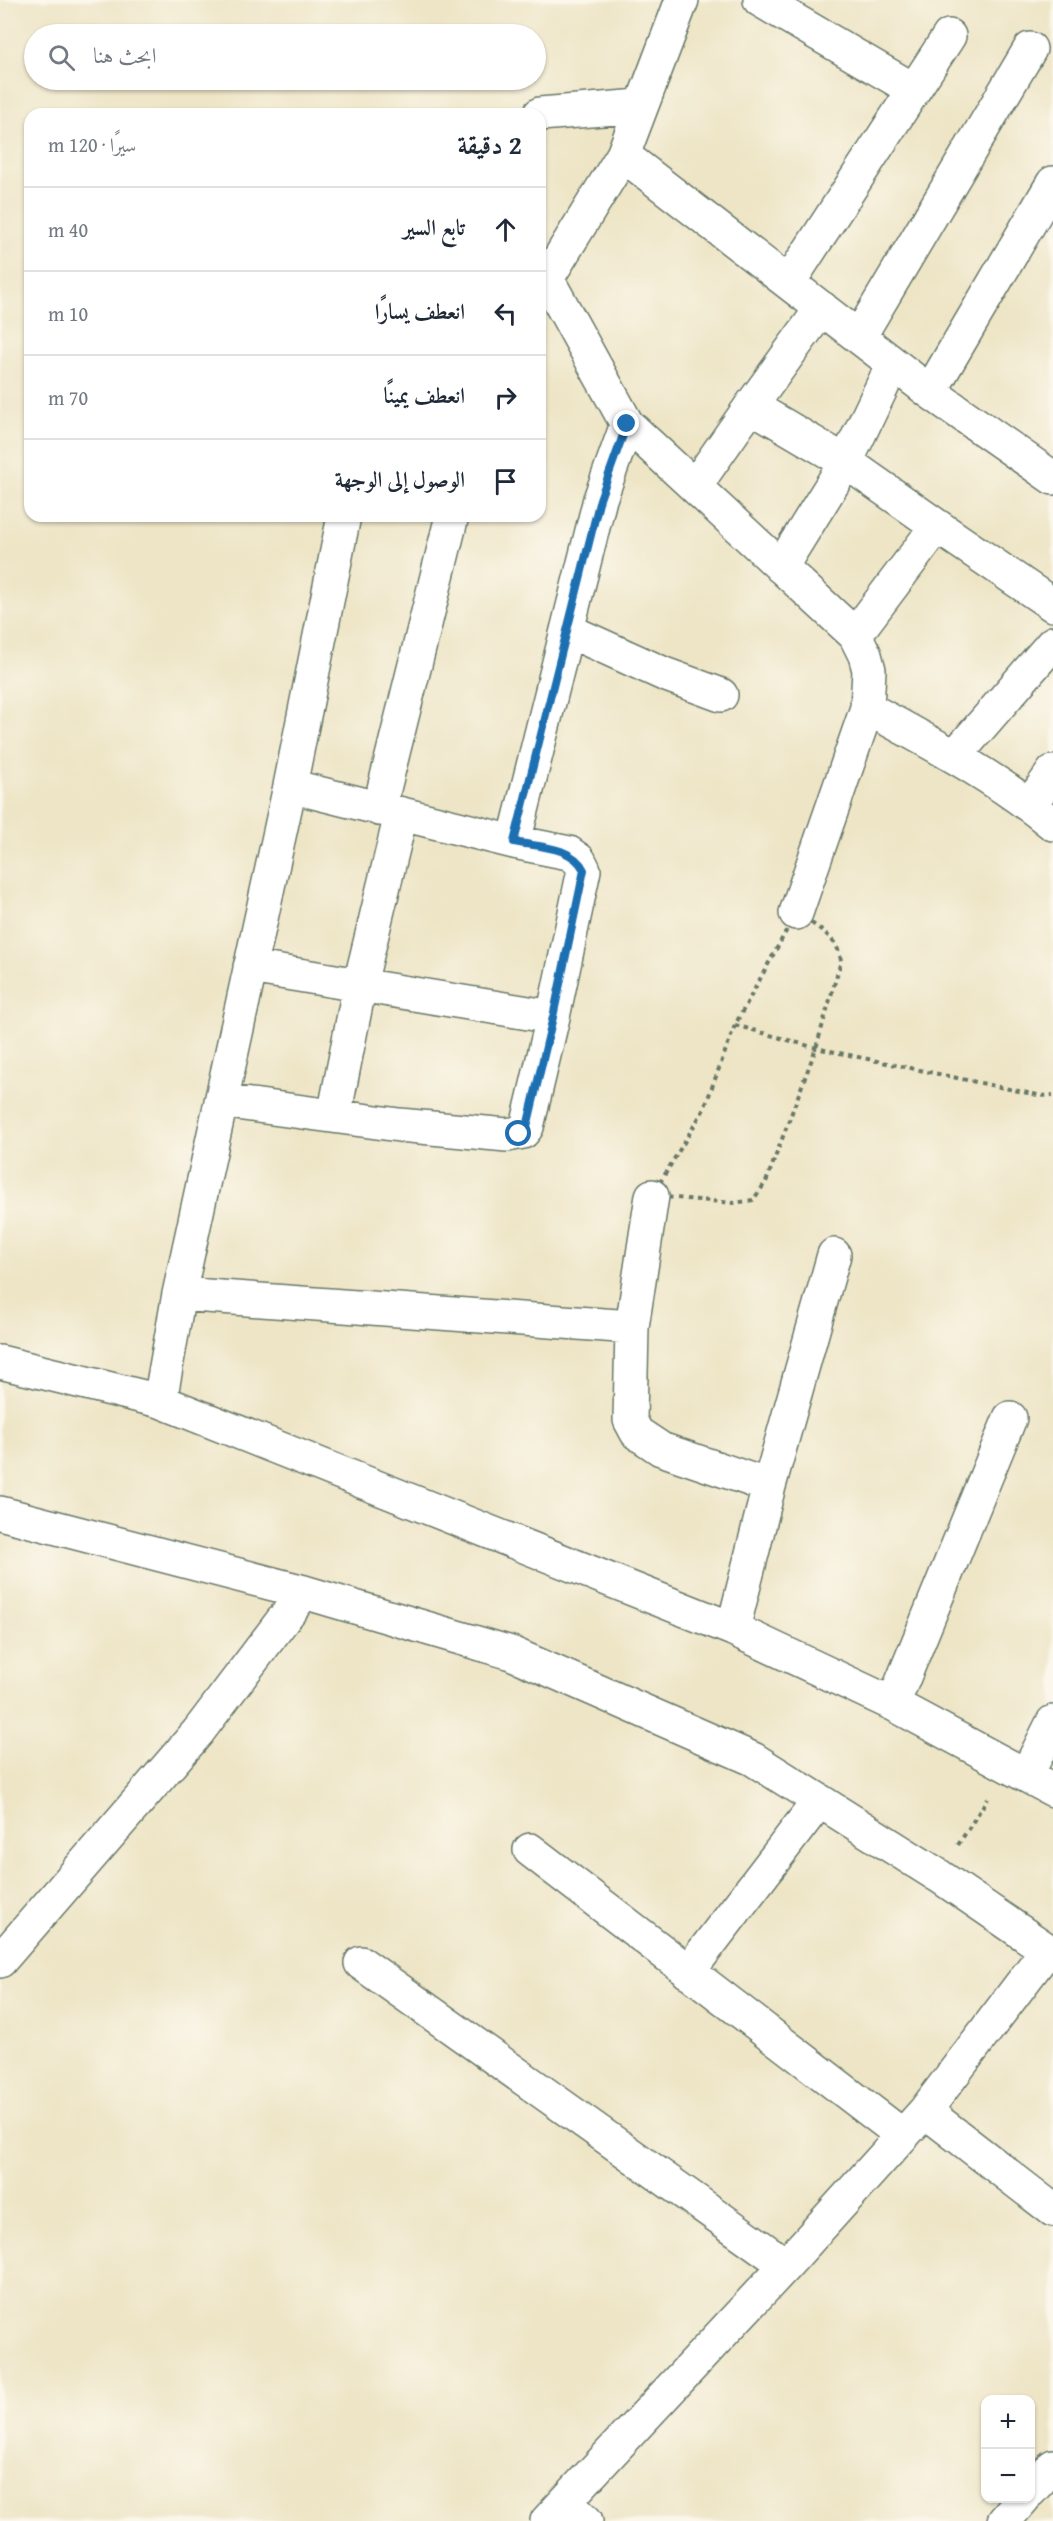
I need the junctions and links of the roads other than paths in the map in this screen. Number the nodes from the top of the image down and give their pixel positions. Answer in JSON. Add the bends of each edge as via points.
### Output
{"nodes":[{"id":1,"x":682,"y":0,"type":"edge"},
{"id":2,"x":760,"y":0,"type":"edge"},
{"id":3,"x":949,"y":36,"type":"dead end"},
{"id":4,"x":1030,"y":49,"type":"dead end"},
{"id":5,"x":914,"y":90,"type":"junction"},
{"id":6,"x":640,"y":106,"type":"junction"},
{"id":7,"x":546,"y":114,"type":"edge"},
{"id":8,"x":623,"y":155,"type":"junction"},
{"id":9,"x":1053,"y":183,"type":"edge"},
{"id":10,"x":546,"y":278,"type":"edge"},
{"id":11,"x":789,"y":282,"type":"junction"},
{"id":12,"x":546,"y":288,"type":"edge"},
{"id":13,"x":822,"y":308,"type":"junction"},
{"id":14,"x":859,"y":337,"type":"junction"},
{"id":15,"x":893,"y":364,"type":"junction"},
{"id":16,"x":930,"y":392,"type":"junction"},
{"id":17,"x":751,"y":406,"type":"junction"},
{"id":18,"x":627,"y":424,"type":"junction"},
{"id":19,"x":846,"y":462,"type":"junction"},
{"id":20,"x":1053,"y":478,"type":"edge"},
{"id":21,"x":695,"y":486,"type":"junction"},
{"id":22,"x":343,"y":522,"type":"edge"},
{"id":23,"x":451,"y":522,"type":"edge"},
{"id":24,"x":937,"y":526,"type":"junction"},
{"id":25,"x":781,"y":567,"type":"junction"},
{"id":26,"x":1053,"y":605,"type":"edge"},
{"id":27,"x":567,"y":630,"type":"junction"},
{"id":28,"x":855,"y":634,"type":"junction"},
{"id":29,"x":1053,"y":643,"type":"edge"},
{"id":30,"x":721,"y":695,"type":"dead end"},
{"id":31,"x":867,"y":708,"type":"junction"},
{"id":32,"x":955,"y":756,"type":"junction"},
{"id":33,"x":1053,"y":772,"type":"edge"},
{"id":34,"x":290,"y":786,"type":"junction"},
{"id":35,"x":390,"y":812,"type":"junction"},
{"id":36,"x":1041,"y":814,"type":"edge"},
{"id":37,"x":514,"y":842,"type":"junction"},
{"id":38,"x":796,"y":913,"type":"road end"},
{"id":39,"x":250,"y":967,"type":"junction"},
{"id":40,"x":360,"y":984,"type":"junction"},
{"id":41,"x":553,"y":1017,"type":"junction"},
{"id":42,"x":221,"y":1101,"type":"junction"},
{"id":43,"x":334,"y":1116,"type":"junction"},
{"id":44,"x":652,"y":1196,"type":"road end"},
{"id":45,"x":834,"y":1255,"type":"dead end"},
{"id":46,"x":179,"y":1294,"type":"junction"},
{"id":47,"x":632,"y":1327,"type":"junction"},
{"id":48,"x":0,"y":1362,"type":"edge"},
{"id":49,"x":160,"y":1401,"type":"junction"},
{"id":50,"x":1010,"y":1418,"type":"dead end"},
{"id":51,"x":768,"y":1486,"type":"junction"},
{"id":52,"x":0,"y":1513,"type":"edge"},
{"id":53,"x":304,"y":1592,"type":"junction"},
{"id":54,"x":733,"y":1629,"type":"junction"},
{"id":55,"x":893,"y":1704,"type":"junction"},
{"id":56,"x":1053,"y":1722,"type":"edge"},
{"id":57,"x":1040,"y":1782,"type":"edge"},
{"id":58,"x":819,"y":1801,"type":"junction"},
{"id":59,"x":530,"y":1850,"type":"dead end"},
{"id":60,"x":1050,"y":1952,"type":"edge"},
{"id":61,"x":0,"y":1961,"type":"edge"},
{"id":62,"x":361,"y":1963,"type":"dead end"},
{"id":63,"x":688,"y":1972,"type":"junction"},
{"id":64,"x":926,"y":2111,"type":"junction"},
{"id":65,"x":902,"y":2135,"type":"junction"},
{"id":66,"x":1053,"y":2210,"type":"edge"},
{"id":67,"x":786,"y":2265,"type":"junction"},
{"id":68,"x":1053,"y":2466,"type":"edge"},
{"id":69,"x":1035,"y":2486,"type":"edge"},
{"id":70,"x":1020,"y":2503,"type":"edge"},
{"id":71,"x":566,"y":2515,"type":"edge"},
{"id":72,"x":1004,"y":2521,"type":"edge"}],
"edges":[{"from":1,"to":6,"type":"street"},
{"from":2,"to":5,"type":"street"},
{"from":3,"to":5,"type":"street"},
{"from":4,"to":14,"type":"street"},
{"from":5,"to":11,"type":"street"},
{"from":6,"to":7,"type":"street"},
{"from":6,"to":8,"type":"street"},
{"from":8,"to":10,"type":"street"},
{"from":8,"to":11,"type":"street"},
{"from":9,"to":16,"type":"street"},
{"from":11,"to":13,"type":"street"},
{"from":12,"to":18,"type":"street"},
{"from":13,"to":14,"type":"street"},
{"from":13,"to":17,"type":"street"},
{"from":14,"to":15,"type":"street"},
{"from":15,"to":16,"type":"street"},
{"from":15,"to":19,"type":"street"},
{"from":16,"to":20,"type":"street"},
{"from":17,"to":19,"type":"street"},
{"from":17,"to":21,"type":"street"},
{"from":18,"to":21,"type":"street"},
{"from":18,"to":27,"type":"street","via":[[600,499]]},
{"from":19,"to":24,"type":"street"},
{"from":19,"to":25,"type":"street"},
{"from":21,"to":25,"type":"street"},
{"from":22,"to":34,"type":"street"},
{"from":23,"to":35,"type":"street"},
{"from":24,"to":26,"type":"street"},
{"from":24,"to":28,"type":"street"},
{"from":25,"to":28,"type":"street"},
{"from":27,"to":30,"type":"street"},
{"from":27,"to":37,"type":"street"},
{"from":28,"to":31,"type":"street","via":[[869,670]]},
{"from":29,"to":32,"type":"street"},
{"from":31,"to":32,"type":"street"},
{"from":31,"to":38,"type":"street"},
{"from":32,"to":36,"type":"street"},
{"from":33,"to":36,"type":"street"},
{"from":34,"to":35,"type":"street"},
{"from":34,"to":39,"type":"street"},
{"from":35,"to":37,"type":"street"},
{"from":35,"to":40,"type":"street"},
{"from":37,"to":41,"type":"street","via":[[569,853],[584,870]]},
{"from":39,"to":40,"type":"street"},
{"from":39,"to":42,"type":"street"},
{"from":40,"to":41,"type":"street"},
{"from":40,"to":43,"type":"street"},
{"from":41,"to":43,"type":"street","via":[[523,1132],[507,1135]]},
{"from":42,"to":43,"type":"street"},
{"from":42,"to":46,"type":"street"},
{"from":44,"to":47,"type":"street"},
{"from":45,"to":51,"type":"street"},
{"from":46,"to":47,"type":"street"},
{"from":46,"to":49,"type":"street"},
{"from":47,"to":51,"type":"street","via":[[630,1420],[637,1433],[661,1449]]},
{"from":48,"to":49,"type":"street"},
{"from":49,"to":54,"type":"street"},
{"from":50,"to":55,"type":"street"},
{"from":51,"to":54,"type":"street"},
{"from":52,"to":53,"type":"street"},
{"from":53,"to":58,"type":"street","via":[[511,1653],[753,1759]]},
{"from":53,"to":61,"type":"street","via":[[198,1732]]},
{"from":54,"to":55,"type":"street"},
{"from":55,"to":57,"type":"street"},
{"from":56,"to":57,"type":"street"},
{"from":58,"to":60,"type":"street"},
{"from":58,"to":63,"type":"street"},
{"from":59,"to":63,"type":"street"},
{"from":60,"to":64,"type":"street"},
{"from":62,"to":67,"type":"street"},
{"from":63,"to":65,"type":"street"},
{"from":64,"to":65,"type":"street"},
{"from":64,"to":66,"type":"street"},
{"from":65,"to":67,"type":"street"},
{"from":67,"to":71,"type":"street"},
{"from":68,"to":69,"type":"street"},
{"from":70,"to":72,"type":"street"}]}
